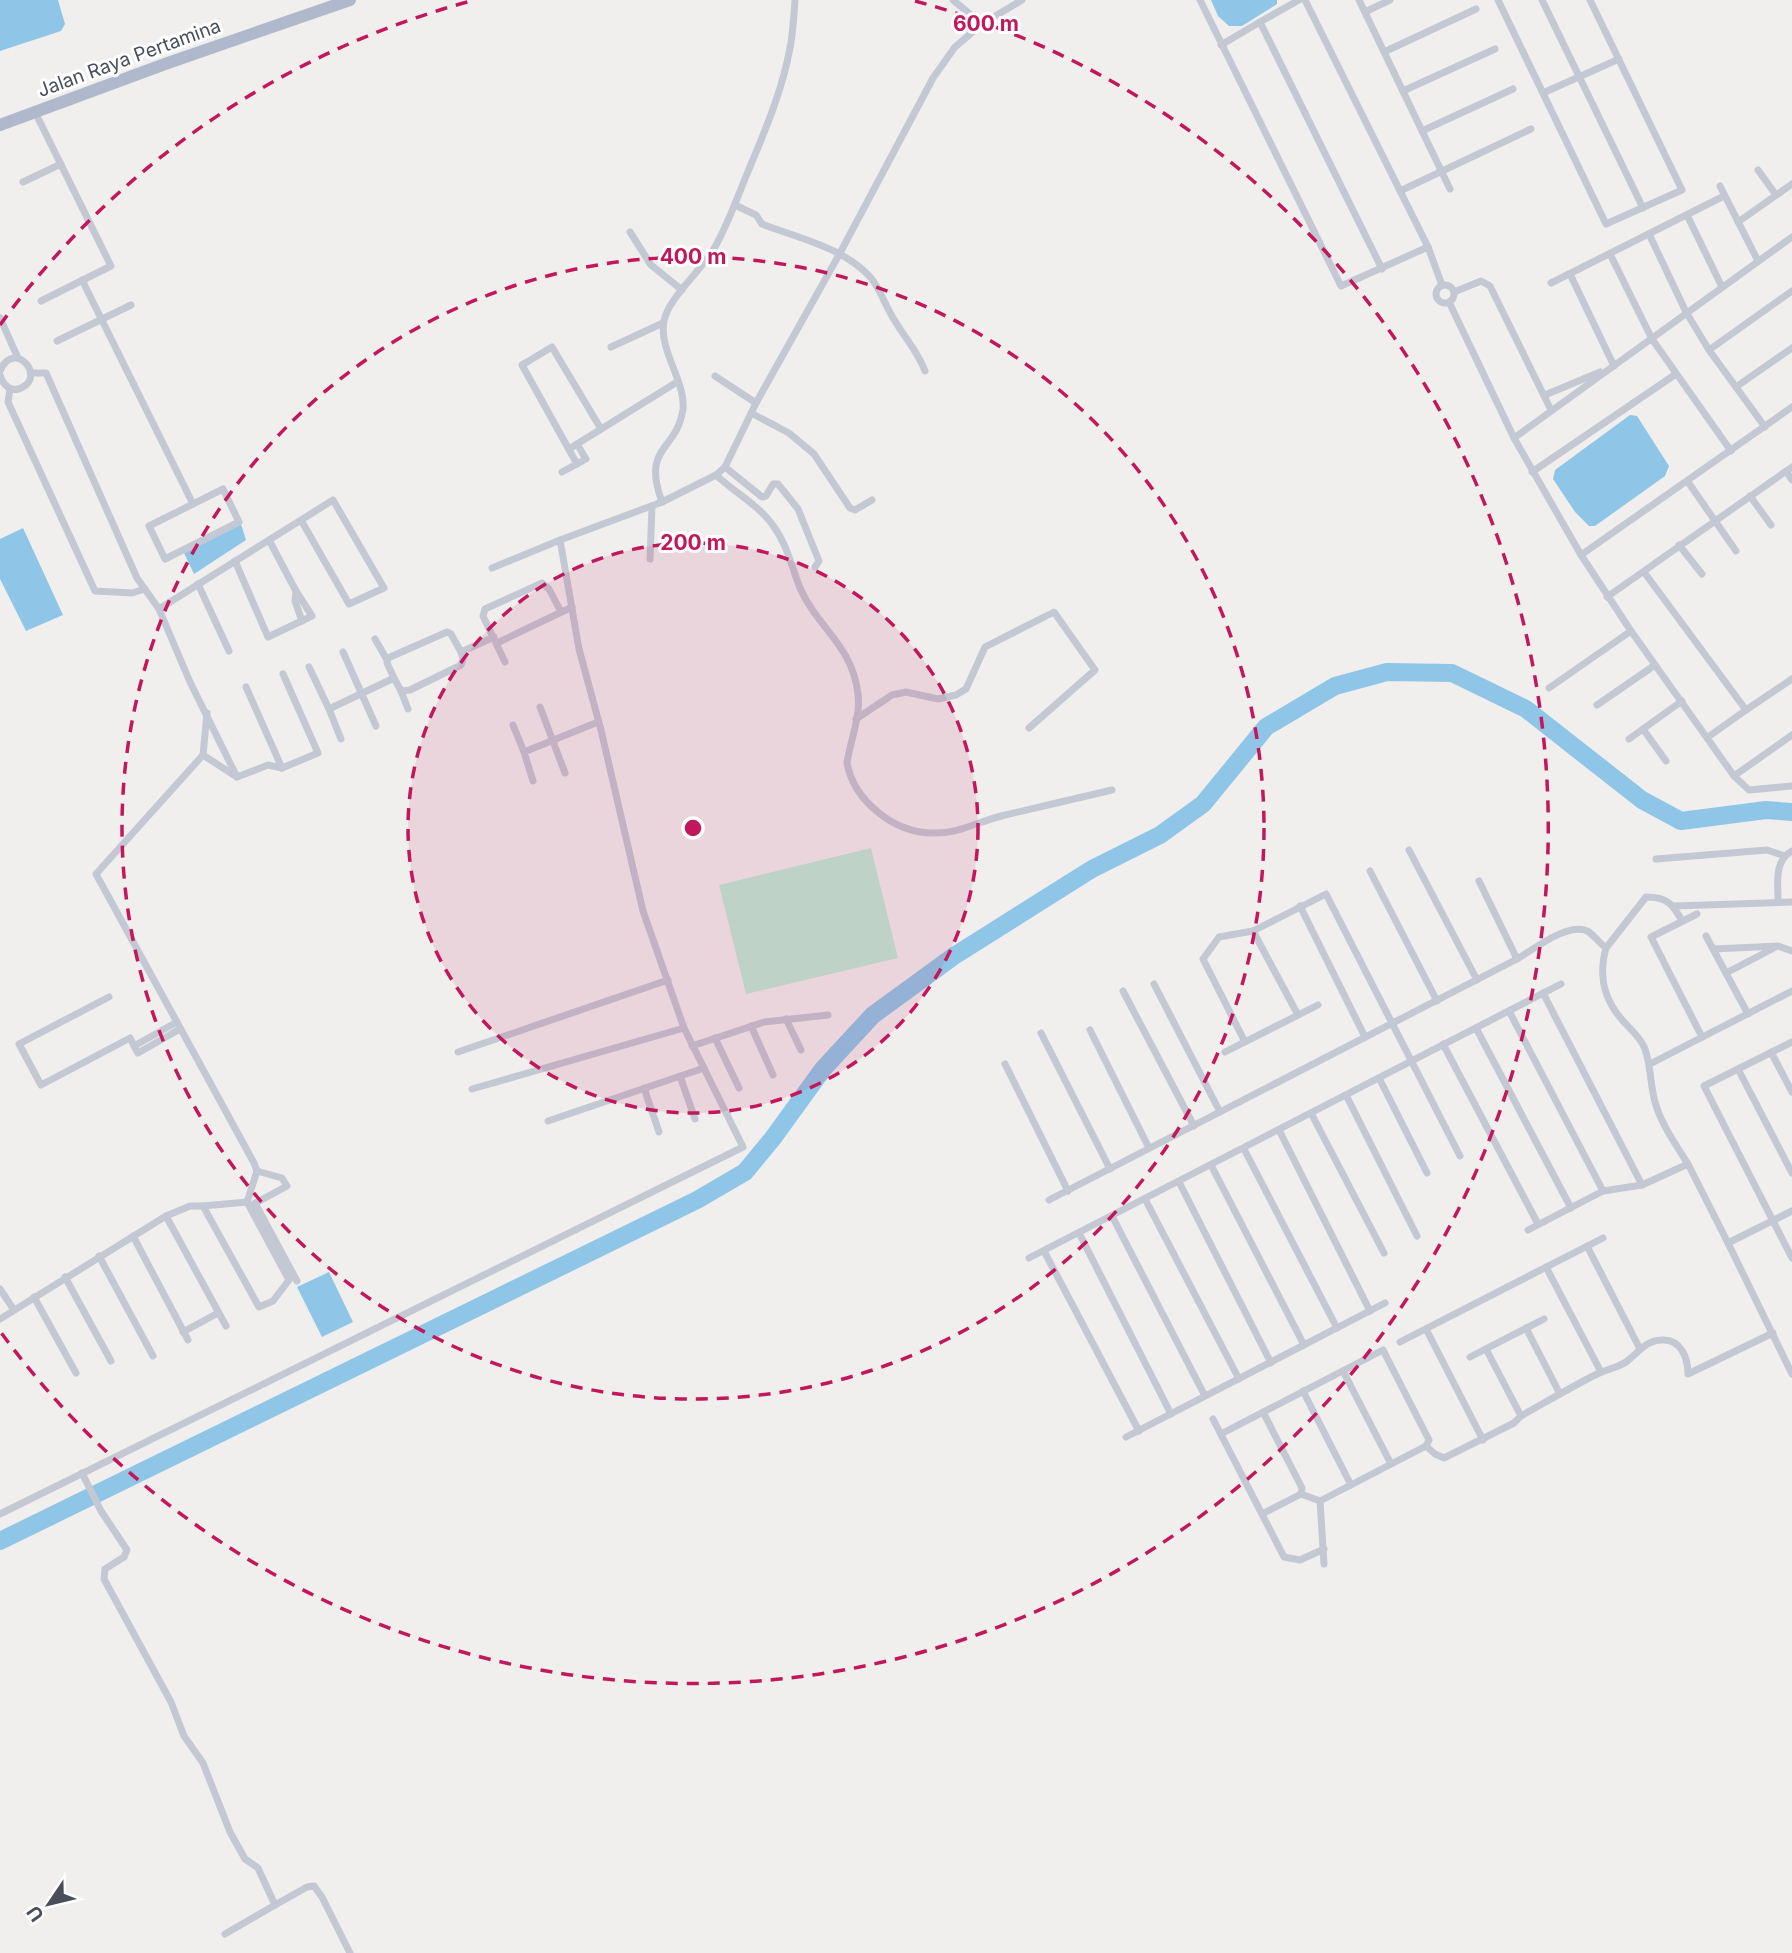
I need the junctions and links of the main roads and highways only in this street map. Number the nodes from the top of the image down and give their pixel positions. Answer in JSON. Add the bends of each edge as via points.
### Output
{"nodes":[{"id":1,"x":350,"y":0,"type":"edge"},
{"id":2,"x":0,"y":125,"type":"edge"}],
"edges":[{"from":1,"to":2,"type":"main road","name":"Jalan Raya Pertamina"}]}
